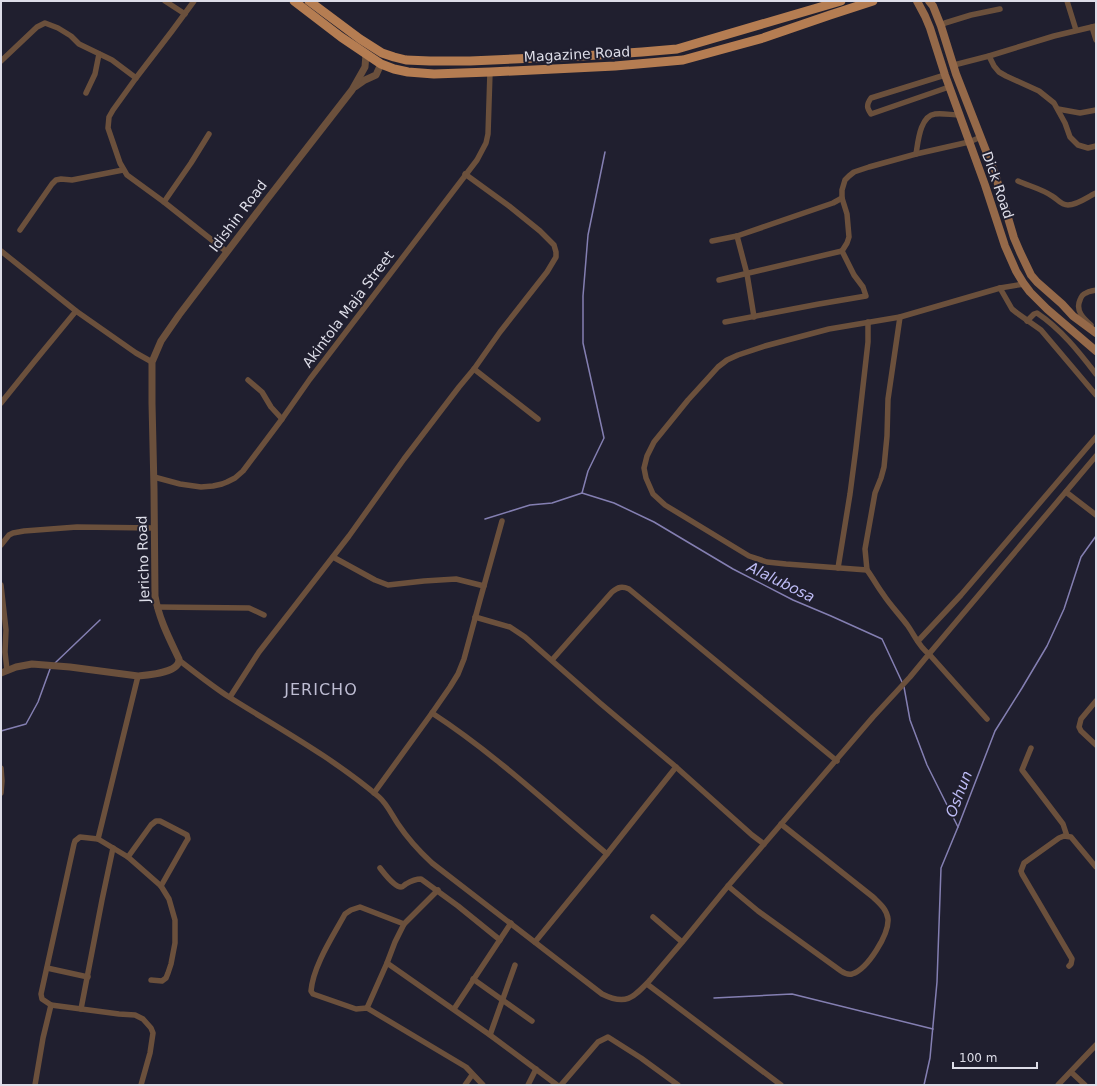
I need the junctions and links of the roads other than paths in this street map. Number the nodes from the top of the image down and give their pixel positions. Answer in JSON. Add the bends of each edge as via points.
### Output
{"nodes":[{"id":1,"x":165,"y":1,"type":"edge"},
{"id":2,"x":194,"y":1,"type":"edge"},
{"id":3,"x":294,"y":1,"type":"edge"},
{"id":4,"x":309,"y":1,"type":"edge"},
{"id":5,"x":841,"y":1,"type":"edge"},
{"id":6,"x":873,"y":1,"type":"edge"},
{"id":7,"x":917,"y":1,"type":"edge"},
{"id":8,"x":929,"y":1,"type":"edge"},
{"id":9,"x":1067,"y":1,"type":"edge"},
{"id":10,"x":1000,"y":9,"type":"dead end"},
{"id":11,"x":185,"y":14,"type":"junction"},
{"id":12,"x":941,"y":26,"type":"junction"},
{"id":13,"x":1094,"y":26,"type":"edge"},
{"id":14,"x":1076,"y":30,"type":"junction"},
{"id":15,"x":1096,"y":40,"type":"edge"},
{"id":16,"x":99,"y":54,"type":"junction"},
{"id":17,"x":366,"y":54,"type":"junction"},
{"id":18,"x":582,"y":56,"type":"junction"},
{"id":19,"x":989,"y":56,"type":"junction"},
{"id":20,"x":1,"y":61,"type":"edge"},
{"id":21,"x":381,"y":64,"type":"junction"},
{"id":22,"x":954,"y":65,"type":"junction"},
{"id":23,"x":582,"y":67,"type":"junction"},
{"id":24,"x":490,"y":72,"type":"junction"},
{"id":25,"x":945,"y":75,"type":"junction"},
{"id":26,"x":136,"y":78,"type":"junction"},
{"id":27,"x":949,"y":87,"type":"junction"},
{"id":28,"x":352,"y":90,"type":"junction"},
{"id":29,"x":86,"y":93,"type":"dead end"},
{"id":30,"x":1058,"y":109,"type":"junction"},
{"id":31,"x":1096,"y":111,"type":"edge"},
{"id":32,"x":960,"y":115,"type":"junction"},
{"id":33,"x":209,"y":134,"type":"dead end"},
{"id":34,"x":982,"y":137,"type":"junction"},
{"id":35,"x":969,"y":142,"type":"junction"},
{"id":36,"x":1096,"y":146,"type":"edge"},
{"id":37,"x":916,"y":154,"type":"junction"},
{"id":38,"x":124,"y":170,"type":"junction"},
{"id":39,"x":465,"y":174,"type":"junction"},
{"id":40,"x":1018,"y":181,"type":"dead end"},
{"id":41,"x":1096,"y":192,"type":"edge"},
{"id":42,"x":842,"y":198,"type":"junction"},
{"id":43,"x":164,"y":202,"type":"junction"},
{"id":44,"x":20,"y":230,"type":"dead end"},
{"id":45,"x":738,"y":236,"type":"junction"},
{"id":46,"x":712,"y":241,"type":"dead end"},
{"id":47,"x":1,"y":251,"type":"edge"},
{"id":48,"x":842,"y":251,"type":"junction"},
{"id":49,"x":227,"y":252,"type":"junction"},
{"id":50,"x":747,"y":274,"type":"junction"},
{"id":51,"x":719,"y":280,"type":"dead end"},
{"id":52,"x":1024,"y":284,"type":"junction"},
{"id":53,"x":1000,"y":288,"type":"junction"},
{"id":54,"x":1096,"y":290,"type":"edge"},
{"id":55,"x":76,"y":311,"type":"junction"},
{"id":56,"x":754,"y":317,"type":"junction"},
{"id":57,"x":900,"y":317,"type":"junction"},
{"id":58,"x":1027,"y":321,"type":"junction"},
{"id":59,"x":725,"y":322,"type":"dead end"},
{"id":60,"x":868,"y":322,"type":"junction"},
{"id":61,"x":1096,"y":329,"type":"edge"},
{"id":62,"x":1096,"y":333,"type":"edge"},
{"id":63,"x":1096,"y":350,"type":"edge"},
{"id":64,"x":152,"y":362,"type":"junction"},
{"id":65,"x":474,"y":369,"type":"junction"},
{"id":66,"x":1096,"y":374,"type":"edge"},
{"id":67,"x":248,"y":380,"type":"dead end"},
{"id":68,"x":1096,"y":395,"type":"edge"},
{"id":69,"x":1,"y":403,"type":"edge"},
{"id":70,"x":282,"y":419,"type":"junction"},
{"id":71,"x":538,"y":419,"type":"dead end"},
{"id":72,"x":1096,"y":437,"type":"edge"},
{"id":73,"x":1096,"y":456,"type":"edge"},
{"id":74,"x":154,"y":477,"type":"junction"},
{"id":75,"x":1066,"y":492,"type":"junction"},
{"id":76,"x":1096,"y":515,"type":"edge"},
{"id":77,"x":502,"y":521,"type":"dead end"},
{"id":78,"x":154,"y":528,"type":"junction"},
{"id":79,"x":1,"y":545,"type":"edge"},
{"id":80,"x":333,"y":557,"type":"junction"},
{"id":81,"x":838,"y":568,"type":"junction"},
{"id":82,"x":867,"y":570,"type":"junction"},
{"id":83,"x":1,"y":585,"type":"edge"},
{"id":84,"x":484,"y":586,"type":"junction"},
{"id":85,"x":157,"y":607,"type":"junction"},
{"id":86,"x":264,"y":615,"type":"dead end"},
{"id":87,"x":475,"y":617,"type":"junction"},
{"id":88,"x":918,"y":641,"type":"junction"},
{"id":89,"x":929,"y":654,"type":"junction"},
{"id":90,"x":552,"y":660,"type":"junction"},
{"id":91,"x":180,"y":661,"type":"junction"},
{"id":92,"x":4,"y":672,"type":"edge"},
{"id":93,"x":138,"y":676,"type":"junction"},
{"id":94,"x":230,"y":697,"type":"junction"},
{"id":95,"x":1096,"y":701,"type":"edge"},
{"id":96,"x":432,"y":713,"type":"junction"},
{"id":97,"x":986,"y":719,"type":"dead end"},
{"id":98,"x":1096,"y":745,"type":"edge"},
{"id":99,"x":1032,"y":748,"type":"dead end"},
{"id":100,"x":836,"y":761,"type":"junction"},
{"id":101,"x":676,"y":767,"type":"junction"},
{"id":102,"x":1,"y":768,"type":"edge"},
{"id":103,"x":1,"y":793,"type":"edge"},
{"id":104,"x":374,"y":793,"type":"junction"},
{"id":105,"x":781,"y":824,"type":"junction"},
{"id":106,"x":1067,"y":836,"type":"junction"},
{"id":107,"x":98,"y":839,"type":"junction"},
{"id":108,"x":764,"y":844,"type":"junction"},
{"id":109,"x":113,"y":848,"type":"junction"},
{"id":110,"x":607,"y":854,"type":"junction"},
{"id":111,"x":128,"y":857,"type":"junction"},
{"id":112,"x":1096,"y":867,"type":"edge"},
{"id":113,"x":380,"y":868,"type":"dead end"},
{"id":114,"x":161,"y":886,"type":"junction"},
{"id":115,"x":728,"y":886,"type":"junction"},
{"id":116,"x":438,"y":890,"type":"junction"},
{"id":117,"x":653,"y":917,"type":"dead end"},
{"id":118,"x":511,"y":923,"type":"junction"},
{"id":119,"x":404,"y":924,"type":"junction"},
{"id":120,"x":500,"y":940,"type":"junction"},
{"id":121,"x":535,"y":942,"type":"junction"},
{"id":122,"x":682,"y":942,"type":"junction"},
{"id":123,"x":387,"y":962,"type":"junction"},
{"id":124,"x":514,"y":965,"type":"dead end"},
{"id":125,"x":1069,"y":966,"type":"dead end"},
{"id":126,"x":47,"y":968,"type":"junction"},
{"id":127,"x":88,"y":976,"type":"junction"},
{"id":128,"x":473,"y":979,"type":"junction"},
{"id":129,"x":151,"y":980,"type":"dead end"},
{"id":130,"x":647,"y":984,"type":"junction"},
{"id":131,"x":502,"y":1000,"type":"junction"},
{"id":132,"x":51,"y":1005,"type":"junction"},
{"id":133,"x":368,"y":1008,"type":"junction"},
{"id":134,"x":81,"y":1009,"type":"junction"},
{"id":135,"x":454,"y":1009,"type":"junction"},
{"id":136,"x":532,"y":1021,"type":"dead end"},
{"id":137,"x":490,"y":1034,"type":"junction"},
{"id":138,"x":1096,"y":1045,"type":"edge"},
{"id":139,"x":536,"y":1069,"type":"junction"},
{"id":140,"x":1071,"y":1072,"type":"junction"},
{"id":141,"x":472,"y":1075,"type":"junction"},
{"id":142,"x":34,"y":1085,"type":"edge"},
{"id":143,"x":141,"y":1085,"type":"edge"},
{"id":144,"x":465,"y":1085,"type":"edge"},
{"id":145,"x":483,"y":1085,"type":"edge"},
{"id":146,"x":528,"y":1085,"type":"edge"},
{"id":147,"x":557,"y":1085,"type":"edge"},
{"id":148,"x":561,"y":1085,"type":"edge"},
{"id":149,"x":678,"y":1085,"type":"edge"},
{"id":150,"x":781,"y":1085,"type":"edge"},
{"id":151,"x":1058,"y":1085,"type":"edge"},
{"id":152,"x":1085,"y":1085,"type":"edge"}],
"edges":[{"from":1,"to":11,"type":"street"},
{"from":2,"to":11,"type":"street"},
{"from":3,"to":17,"type":"main road","name":"Magazine Road"},
{"from":4,"to":18,"type":"main road","name":"Magazine Road","via":[[377,50],[401,60],[462,61]]},
{"from":5,"to":18,"type":"main road","name":"Magazine Road","via":[[677,49]]},
{"from":6,"to":23,"type":"main road","name":"Magazine Road","via":[[694,58],[647,64]]},
{"from":7,"to":25,"type":"main road","name":"Dick Road","via":[[928,22]]},
{"from":8,"to":12,"type":"main road","name":"Dick Road"},
{"from":9,"to":14,"type":"street"},
{"from":10,"to":12,"type":"street","via":[[971,15]]},
{"from":11,"to":26,"type":"street"},
{"from":12,"to":22,"type":"main road","name":"Dick Road"},
{"from":13,"to":14,"type":"street"},
{"from":13,"to":15,"type":"street"},
{"from":14,"to":19,"type":"street"},
{"from":16,"to":20,"type":"street","via":[[79,44],[58,28],[45,23],[36,26]]},
{"from":16,"to":26,"type":"street","via":[[112,60]]},
{"from":16,"to":29,"type":"street","via":[[95,74]]},
{"from":17,"to":21,"type":"main road","name":"Magazine Road"},
{"from":17,"to":28,"type":"street","via":[[365,67]]},
{"from":18,"to":23,"type":"main road"},
{"from":19,"to":22,"type":"street"},
{"from":19,"to":30,"type":"street","via":[[999,72],[1039,91]]},
{"from":21,"to":24,"type":"main road","name":"Magazine Road","via":[[415,73]]},
{"from":21,"to":28,"type":"street","via":[[376,75]]},
{"from":22,"to":34,"type":"main road","name":"Dick Road"},
{"from":23,"to":24,"type":"main road","name":"Magazine Road"},
{"from":24,"to":39,"type":"street","name":"Akintola Maja Street","via":[[486,143],[477,160]]},
{"from":25,"to":27,"type":"main road","name":"Dick Road"},
{"from":25,"to":27,"type":"street","via":[[871,98],[867,106],[872,114]]},
{"from":26,"to":38,"type":"street","via":[[112,110],[108,123]]},
{"from":27,"to":32,"type":"main road","name":"Dick Road"},
{"from":28,"to":49,"type":"street","name":"Idishin Road"},
{"from":30,"to":31,"type":"street","via":[[1080,113]]},
{"from":30,"to":36,"type":"street","via":[[1073,141],[1083,147]]},
{"from":32,"to":35,"type":"main road","name":"Dick Road"},
{"from":32,"to":37,"type":"street","via":[[934,114],[926,118]]},
{"from":33,"to":43,"type":"street"},
{"from":34,"to":35,"type":"street"},
{"from":34,"to":62,"type":"main road","name":"Dick Road","via":[[1014,238],[1032,275],[1073,316]]},
{"from":35,"to":37,"type":"street"},
{"from":35,"to":52,"type":"main road","name":"Dick Road","via":[[1010,260]]},
{"from":37,"to":42,"type":"street","via":[[854,172],[845,180]]},
{"from":38,"to":43,"type":"street","via":[[131,179]]},
{"from":38,"to":44,"type":"street","via":[[54,182]]},
{"from":39,"to":65,"type":"street","via":[[540,231],[554,245],[556,252],[556,257],[547,272]]},
{"from":39,"to":70,"type":"street","name":"Akintola Maja Street"},
{"from":40,"to":41,"type":"street","via":[[1045,192],[1066,205],[1078,203]]},
{"from":42,"to":45,"type":"street"},
{"from":42,"to":48,"type":"street","via":[[847,214],[849,237]]},
{"from":43,"to":49,"type":"street"},
{"from":45,"to":46,"type":"street"},
{"from":45,"to":50,"type":"street"},
{"from":47,"to":55,"type":"street"},
{"from":48,"to":50,"type":"street"},
{"from":48,"to":56,"type":"street","via":[[866,296]]},
{"from":49,"to":64,"type":"street","name":"Idishin Road","via":[[161,341]]},
{"from":50,"to":51,"type":"street"},
{"from":50,"to":56,"type":"street"},
{"from":52,"to":53,"type":"street"},
{"from":52,"to":63,"type":"main road","name":"Dick Road","via":[[1047,308]]},
{"from":53,"to":57,"type":"street"},
{"from":53,"to":58,"type":"street","via":[[1012,308]]},
{"from":54,"to":61,"type":"street","via":[[1082,296],[1078,307],[1081,315]]},
{"from":55,"to":64,"type":"street"},
{"from":55,"to":69,"type":"street"},
{"from":56,"to":59,"type":"street"},
{"from":57,"to":60,"type":"street"},
{"from":57,"to":82,"type":"street","via":[[888,399],[885,461],[873,504],[865,549]]},
{"from":58,"to":66,"type":"street","via":[[1037,313],[1051,323]]},
{"from":58,"to":68,"type":"street","via":[[1041,330]]},
{"from":60,"to":81,"type":"street","via":[[856,448]]},
{"from":60,"to":81,"type":"street","via":[[772,344],[728,360],[693,394],[654,442],[644,468],[653,494],[665,505],[749,556],[767,562]]},
{"from":64,"to":74,"type":"street","name":"Jericho Road"},
{"from":65,"to":71,"type":"street"},
{"from":65,"to":80,"type":"street"},
{"from":67,"to":70,"type":"street","via":[[262,392]]},
{"from":70,"to":74,"type":"street","name":"Akintola Maja Street","via":[[243,471],[222,484],[201,487]]},
{"from":72,"to":88,"type":"street","via":[[961,595]]},
{"from":73,"to":75,"type":"street"},
{"from":74,"to":78,"type":"street","name":"Jericho Road"},
{"from":75,"to":76,"type":"street"},
{"from":75,"to":89,"type":"street"},
{"from":77,"to":84,"type":"street"},
{"from":78,"to":79,"type":"street","via":[[77,527],[24,531],[9,535]]},
{"from":78,"to":85,"type":"street","name":"Jericho Road"},
{"from":80,"to":84,"type":"street","via":[[388,585],[456,579]]},
{"from":80,"to":94,"type":"street","via":[[259,652]]},
{"from":81,"to":82,"type":"street"},
{"from":82,"to":88,"type":"street"},
{"from":83,"to":92,"type":"street","via":[[6,630]]},
{"from":84,"to":87,"type":"street"},
{"from":85,"to":86,"type":"street","via":[[249,608]]},
{"from":85,"to":91,"type":"street","name":"Jericho Road"},
{"from":87,"to":90,"type":"street","via":[[514,629]]},
{"from":87,"to":96,"type":"street","via":[[462,664]]},
{"from":88,"to":89,"type":"street"},
{"from":89,"to":97,"type":"street"},
{"from":89,"to":100,"type":"street"},
{"from":90,"to":100,"type":"street","via":[[608,596],[615,589],[624,587]]},
{"from":90,"to":101,"type":"street"},
{"from":91,"to":93,"type":"street","via":[[177,666],[161,672]]},
{"from":91,"to":94,"type":"street"},
{"from":92,"to":93,"type":"street","via":[[32,664]]},
{"from":93,"to":107,"type":"street"},
{"from":94,"to":104,"type":"street","via":[[329,760]]},
{"from":95,"to":98,"type":"street","via":[[1081,719],[1079,727]]},
{"from":96,"to":104,"type":"street"},
{"from":96,"to":110,"type":"street","via":[[488,753]]},
{"from":99,"to":106,"type":"street","via":[[1022,770],[1062,824]]},
{"from":100,"to":105,"type":"street"},
{"from":101,"to":108,"type":"street"},
{"from":101,"to":110,"type":"street"},
{"from":102,"to":103,"type":"street"},
{"from":104,"to":118,"type":"street","via":[[387,805],[419,851]]},
{"from":105,"to":108,"type":"street"},
{"from":105,"to":115,"type":"street","via":[[886,910],[888,923],[869,961],[852,974],[840,972]]},
{"from":106,"to":112,"type":"street","via":[[1071,837]]},
{"from":106,"to":125,"type":"street","via":[[1059,838],[1024,863],[1021,871],[1072,959]]},
{"from":107,"to":109,"type":"street"},
{"from":107,"to":126,"type":"street","via":[[80,837],[75,841]]},
{"from":108,"to":115,"type":"street"},
{"from":109,"to":111,"type":"street"},
{"from":109,"to":127,"type":"street"},
{"from":110,"to":121,"type":"street"},
{"from":111,"to":114,"type":"street"},
{"from":111,"to":114,"type":"street","via":[[156,821],[187,835],[188,839]]},
{"from":113,"to":116,"type":"street","via":[[399,887],[421,879]]},
{"from":114,"to":129,"type":"street","via":[[169,899],[175,920],[175,943],[166,978],[162,981]]},
{"from":115,"to":122,"type":"street"},
{"from":116,"to":119,"type":"street"},
{"from":116,"to":120,"type":"street"},
{"from":117,"to":122,"type":"street"},
{"from":118,"to":120,"type":"street"},
{"from":118,"to":121,"type":"street"},
{"from":119,"to":123,"type":"street"},
{"from":119,"to":133,"type":"street","via":[[360,907],[351,910],[345,914],[317,967],[311,991],[314,994],[356,1009]]},
{"from":120,"to":128,"type":"street"},
{"from":121,"to":130,"type":"street","via":[[608,997],[627,1000]]},
{"from":122,"to":130,"type":"street"},
{"from":123,"to":133,"type":"street"},
{"from":123,"to":135,"type":"street"},
{"from":124,"to":131,"type":"street"},
{"from":126,"to":127,"type":"street"},
{"from":126,"to":132,"type":"street","via":[[41,994],[42,1000]]},
{"from":127,"to":134,"type":"street"},
{"from":128,"to":131,"type":"street"},
{"from":128,"to":135,"type":"street"},
{"from":130,"to":150,"type":"street"},
{"from":131,"to":136,"type":"street"},
{"from":131,"to":137,"type":"street"},
{"from":132,"to":134,"type":"street"},
{"from":132,"to":142,"type":"street"},
{"from":133,"to":141,"type":"street","via":[[466,1067]]},
{"from":134,"to":143,"type":"street","via":[[135,1015],[148,1023],[153,1033]]},
{"from":135,"to":137,"type":"street"},
{"from":137,"to":139,"type":"street"},
{"from":138,"to":140,"type":"street"},
{"from":139,"to":146,"type":"street"},
{"from":139,"to":147,"type":"street"},
{"from":140,"to":151,"type":"street"},
{"from":140,"to":152,"type":"street"},
{"from":141,"to":144,"type":"street"},
{"from":141,"to":145,"type":"street"},
{"from":148,"to":149,"type":"street","via":[[598,1042],[608,1037]]}]}
